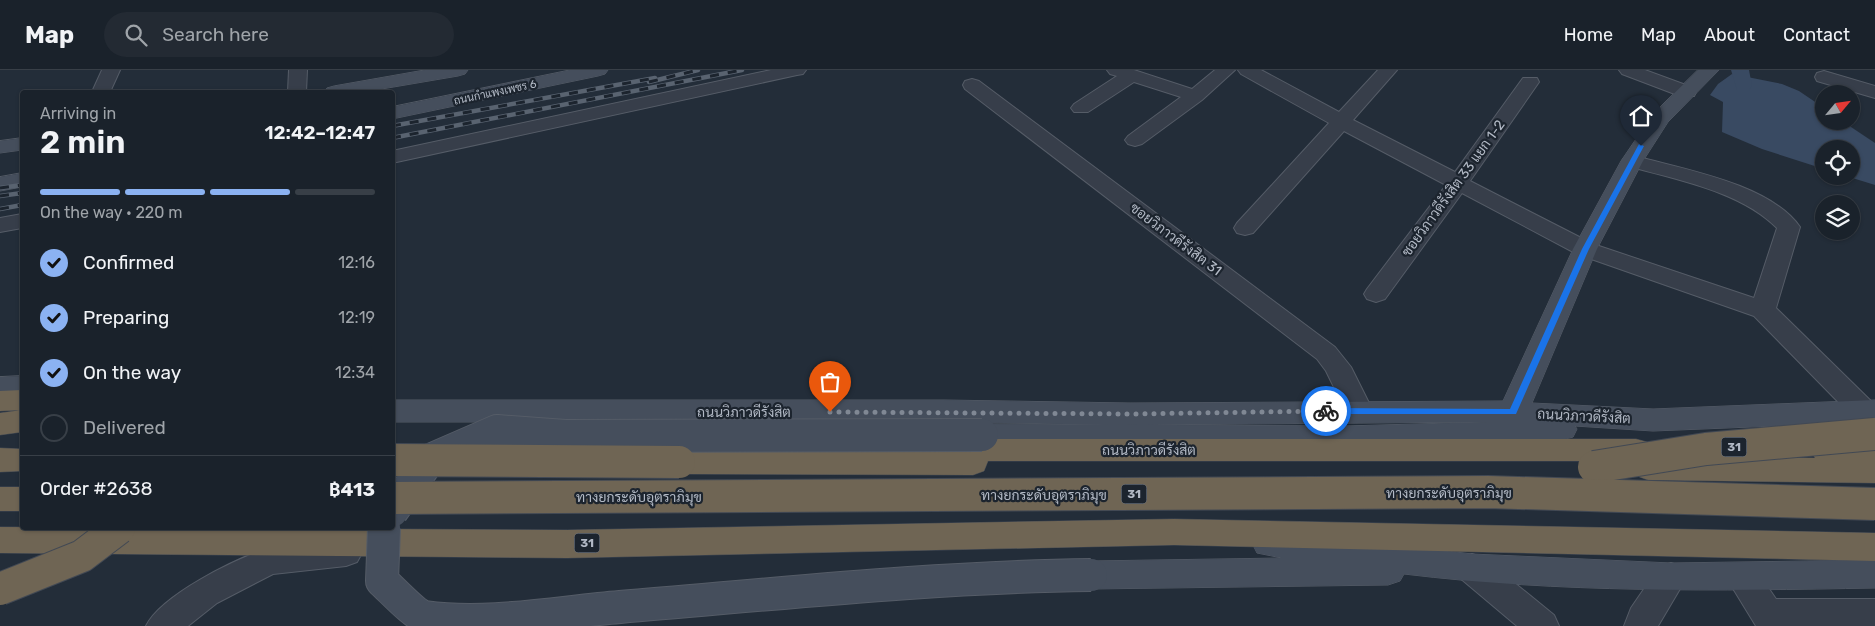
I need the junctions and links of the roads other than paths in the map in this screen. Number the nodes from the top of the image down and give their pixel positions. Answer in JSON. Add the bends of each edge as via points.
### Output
{"nodes":[{"id":1,"x":111,"y":70,"type":"edge"},
{"id":2,"x":298,"y":70,"type":"edge"},
{"id":3,"x":458,"y":70,"type":"edge"},
{"id":4,"x":598,"y":70,"type":"edge"},
{"id":5,"x":797,"y":70,"type":"edge"},
{"id":6,"x":1226,"y":70,"type":"edge"},
{"id":7,"x":1247,"y":70,"type":"edge"},
{"id":8,"x":1388,"y":70,"type":"edge"},
{"id":9,"x":1628,"y":70,"type":"edge"},
{"id":10,"x":1709,"y":70,"type":"edge"},
{"id":11,"x":1124,"y":73,"type":"edge"},
{"id":12,"x":1824,"y":77,"type":"dead end"},
{"id":13,"x":1530,"y":82,"type":"dead end"},
{"id":14,"x":972,"y":85,"type":"dead end"},
{"id":15,"x":102,"y":90,"type":"edge"},
{"id":16,"x":297,"y":90,"type":"edge"},
{"id":17,"x":345,"y":90,"type":"edge"},
{"id":18,"x":1686,"y":92,"type":"junction"},
{"id":19,"x":1875,"y":92,"type":"edge"},
{"id":20,"x":1195,"y":96,"type":"junction"},
{"id":21,"x":1082,"y":108,"type":"dead end"},
{"id":22,"x":395,"y":112,"type":"edge"},
{"id":23,"x":1342,"y":122,"type":"junction"},
{"id":24,"x":1135,"y":140,"type":"dead end"},
{"id":25,"x":20,"y":144,"type":"edge"},
{"id":26,"x":0,"y":147,"type":"edge"},
{"id":27,"x":395,"y":156,"type":"edge"},
{"id":28,"x":1632,"y":161,"type":"junction"},
{"id":29,"x":20,"y":167,"type":"edge"},
{"id":30,"x":0,"y":171,"type":"edge"},
{"id":31,"x":20,"y":180,"type":"edge"},
{"id":32,"x":1458,"y":183,"type":"junction"},
{"id":33,"x":0,"y":184,"type":"edge"},
{"id":34,"x":20,"y":221,"type":"edge"},
{"id":35,"x":0,"y":225,"type":"edge"},
{"id":36,"x":1245,"y":228,"type":"dead end"},
{"id":37,"x":1585,"y":249,"type":"junction"},
{"id":38,"x":1376,"y":294,"type":"dead end"},
{"id":39,"x":1763,"y":310,"type":"junction"},
{"id":40,"x":0,"y":386,"type":"edge"},
{"id":41,"x":20,"y":386,"type":"edge"},
{"id":42,"x":20,"y":400,"type":"edge"},
{"id":43,"x":0,"y":401,"type":"edge"},
{"id":44,"x":395,"y":411,"type":"edge"},
{"id":45,"x":1359,"y":411,"type":"junction"},
{"id":46,"x":1871,"y":419,"type":"edge"},
{"id":47,"x":20,"y":421,"type":"edge"},
{"id":48,"x":1504,"y":423,"type":"junction"},
{"id":49,"x":0,"y":424,"type":"edge"},
{"id":50,"x":0,"y":450,"type":"edge"},
{"id":51,"x":20,"y":450,"type":"edge"},
{"id":52,"x":395,"y":452,"type":"edge"},
{"id":53,"x":395,"y":452,"type":"edge"},
{"id":54,"x":1875,"y":452,"type":"edge"},
{"id":55,"x":0,"y":460,"type":"edge"},
{"id":56,"x":20,"y":460,"type":"edge"},
{"id":57,"x":1594,"y":467,"type":"junction"},
{"id":58,"x":1875,"y":471,"type":"edge"},
{"id":59,"x":395,"y":498,"type":"edge"},
{"id":60,"x":0,"y":499,"type":"edge"},
{"id":61,"x":20,"y":499,"type":"edge"},
{"id":62,"x":1875,"y":504,"type":"edge"},
{"id":63,"x":395,"y":507,"type":"edge"},
{"id":64,"x":116,"y":530,"type":"edge"},
{"id":65,"x":384,"y":530,"type":"edge"},
{"id":66,"x":1174,"y":532,"type":"junction"},
{"id":67,"x":0,"y":540,"type":"edge"},
{"id":68,"x":566,"y":544,"type":"junction"},
{"id":69,"x":1875,"y":547,"type":"edge"},
{"id":70,"x":1457,"y":566,"type":"junction"},
{"id":71,"x":1875,"y":574,"type":"edge"},
{"id":72,"x":1671,"y":576,"type":"junction"},
{"id":73,"x":1742,"y":577,"type":"junction"},
{"id":74,"x":0,"y":589,"type":"edge"},
{"id":75,"x":1875,"y":614,"type":"edge"},
{"id":76,"x":1771,"y":620,"type":"edge"},
{"id":77,"x":164,"y":625,"type":"edge"},
{"id":78,"x":1542,"y":626,"type":"edge"},
{"id":79,"x":1641,"y":626,"type":"edge"}],
"edges":[{"from":1,"to":15,"type":"street"},
{"from":2,"to":16,"type":"street"},
{"from":3,"to":17,"type":"main road"},
{"from":4,"to":22,"type":"main road","name":"ถนนกำแพงเพชร 6"},
{"from":5,"to":27,"type":"street"},
{"from":6,"to":20,"type":"street"},
{"from":7,"to":23,"type":"street"},
{"from":8,"to":23,"type":"street"},
{"from":9,"to":18,"type":"street"},
{"from":10,"to":18,"type":"main road"},
{"from":11,"to":20,"type":"street"},
{"from":11,"to":21,"type":"street"},
{"from":12,"to":19,"type":"street"},
{"from":13,"to":32,"type":"street","name":"ซอยวิภาวดีรังสิต 33 แยก 1-2"},
{"from":14,"to":45,"type":"street","name":"ซอยวิภาวดีรังสิต 31","via":[[1326,353],[1338,367]]},
{"from":18,"to":28,"type":"main road","via":[[1660,118]]},
{"from":20,"to":24,"type":"street"},
{"from":23,"to":32,"type":"street"},
{"from":23,"to":36,"type":"street"},
{"from":25,"to":26,"type":"main road"},
{"from":28,"to":37,"type":"main road"},
{"from":28,"to":39,"type":"street","via":[[1707,183],[1782,218],[1788,227]]},
{"from":29,"to":30,"type":"main road"},
{"from":31,"to":33,"type":"main road"},
{"from":32,"to":37,"type":"street"},
{"from":32,"to":38,"type":"street","name":"ซอยวิภาวดีรังสิต 33 แยก 1-2"},
{"from":34,"to":35,"type":"street"},
{"from":37,"to":39,"type":"street"},
{"from":37,"to":48,"type":"main road"},
{"from":39,"to":46,"type":"street"},
{"from":40,"to":41,"type":"main road"},
{"from":42,"to":43,"type":"highway"},
{"from":44,"to":45,"type":"main road","name":"ถนนวิภาวดีรังสิต","via":[[1130,414]]},
{"from":45,"to":48,"type":"main road","name":"ถนนวิภาวดีรังสิต"},
{"from":46,"to":48,"type":"main road"},
{"from":46,"to":57,"type":"highway","number":"31","bridge":true},
{"from":47,"to":49,"type":"highway"},
{"from":48,"to":63,"type":"main road","bridge":true,"via":[[1195,438],[1097,435],[565,436],[497,431],[428,461]]},
{"from":50,"to":51,"type":"highway"},
{"from":52,"to":57,"type":"highway","name":"ทางยกระดับอุตราภิมุข","number":"31","bridge":true},
{"from":53,"to":54,"type":"highway","name":"ถนนวิภาวดีรังสิต","number":"31"},
{"from":55,"to":56,"type":"highway"},
{"from":57,"to":58,"type":"highway","name":"ทางยกระดับอุตราภิมุข","number":"31","bridge":true},
{"from":59,"to":62,"type":"highway","name":"ทางยกระดับอุตราภิมุข","number":"31","bridge":true,"via":[[1488,492]]},
{"from":60,"to":61,"type":"highway"},
{"from":64,"to":74,"type":"highway","bridge":true,"via":[[82,556]]},
{"from":65,"to":70,"type":"main road","bridge":true,"via":[[382,581],[423,617],[489,623],[603,608],[1014,576],[1370,573]]},
{"from":66,"to":68,"type":"highway","number":"31"},
{"from":66,"to":69,"type":"highway","number":"31"},
{"from":66,"to":70,"type":"main road","number":"31"},
{"from":67,"to":68,"type":"highway","number":"31"},
{"from":68,"to":77,"type":"street","via":[[326,554],[268,561],[205,593]]},
{"from":70,"to":72,"type":"main road","number":"31"},
{"from":70,"to":78,"type":"street"},
{"from":71,"to":73,"type":"main road","number":"31"},
{"from":72,"to":73,"type":"main road","number":"31"},
{"from":72,"to":79,"type":"street"},
{"from":73,"to":76,"type":"street"},
{"from":75,"to":76,"type":"street"}]}
